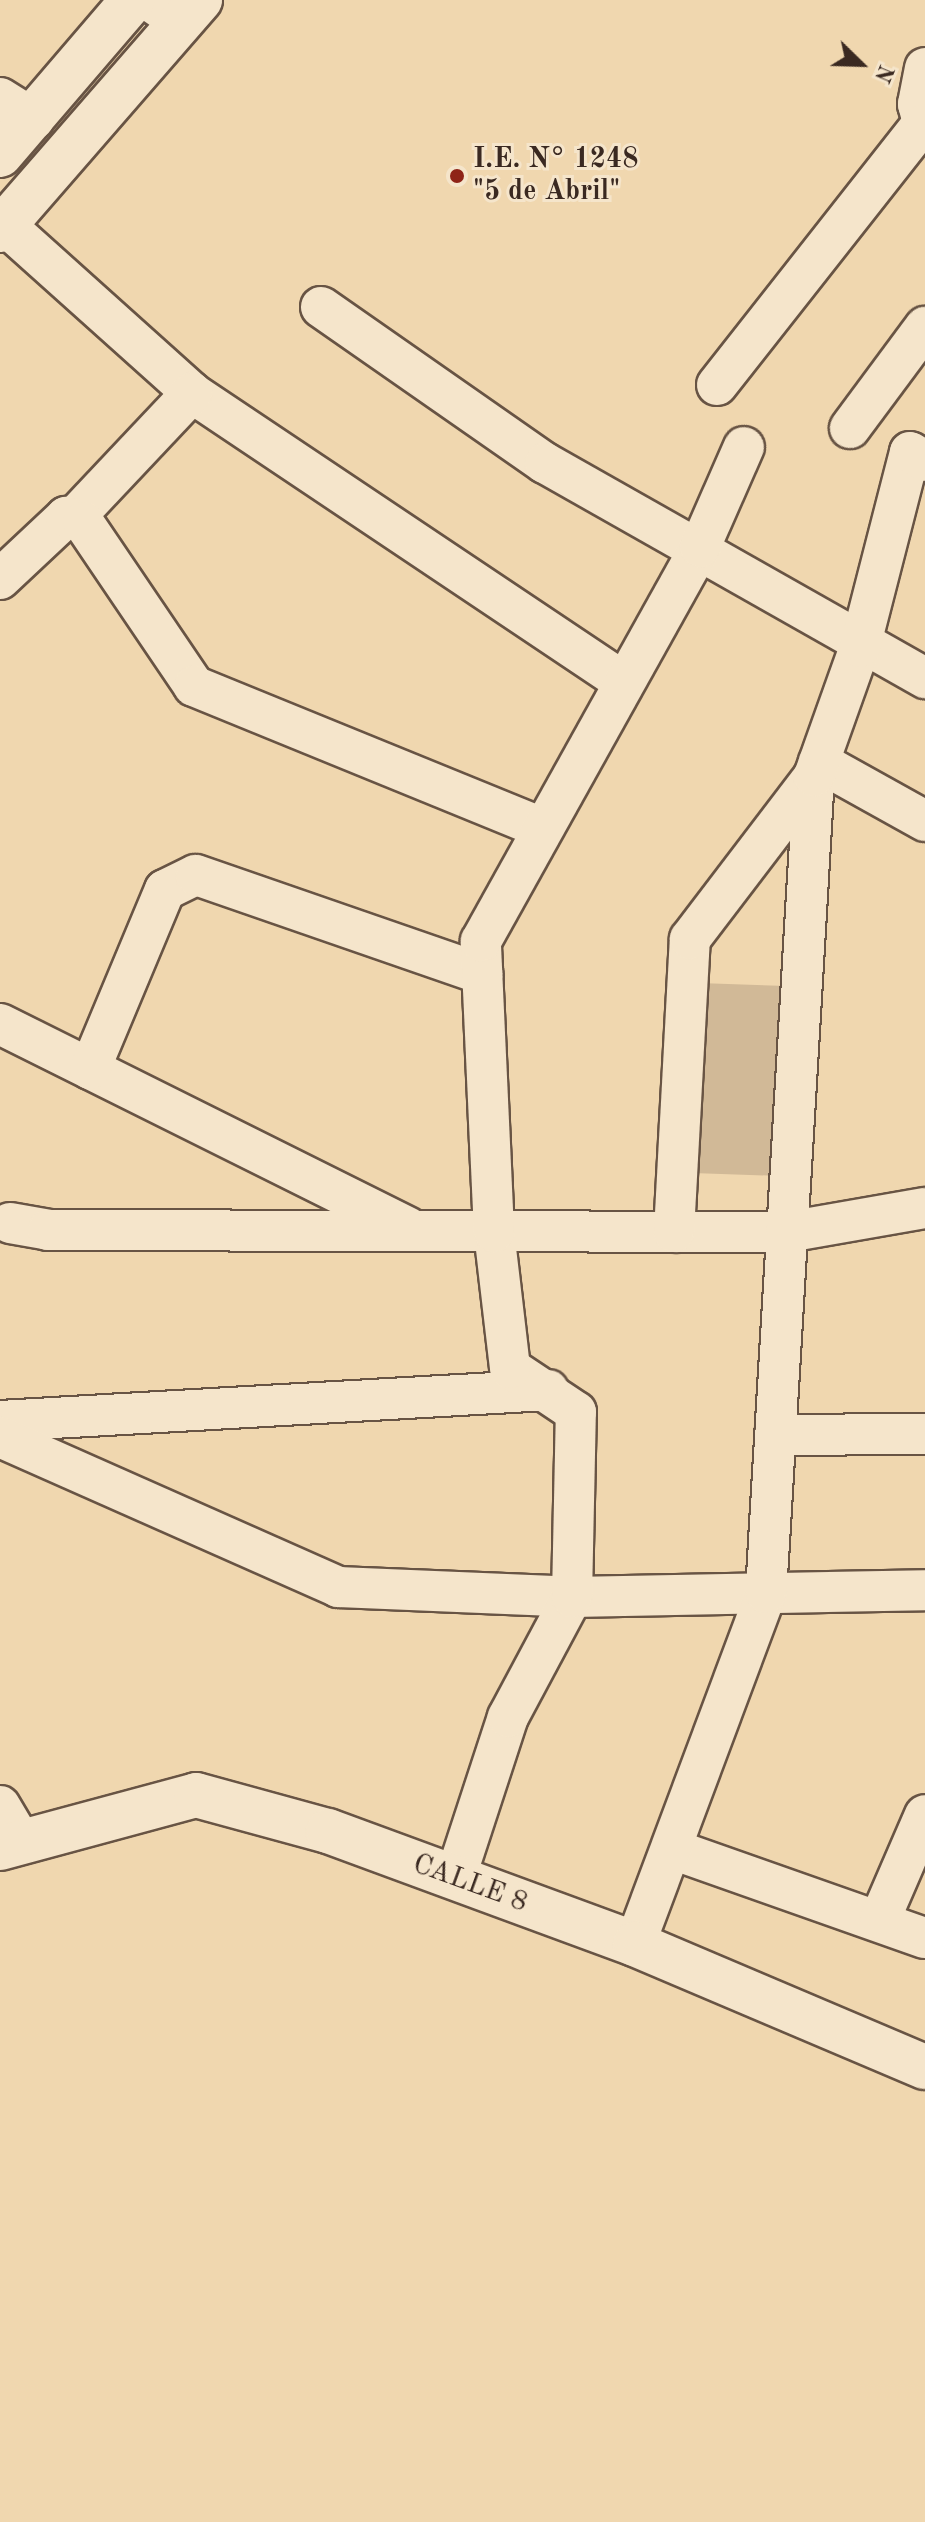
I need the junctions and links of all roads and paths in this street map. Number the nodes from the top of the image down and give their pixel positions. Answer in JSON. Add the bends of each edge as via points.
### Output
{"nodes":[{"id":1,"x":133,"y":0,"type":"edge"},
{"id":2,"x":177,"y":7,"type":"edge"},
{"id":3,"x":925,"y":68,"type":"edge"},
{"id":4,"x":17,"y":108,"type":"edge"},
{"id":5,"x":923,"y":128,"type":"edge"},
{"id":6,"x":0,"y":155,"type":"edge"},
{"id":7,"x":2,"y":227,"type":"edge"},
{"id":8,"x":321,"y":307,"type":"dead end"},
{"id":9,"x":925,"y":327,"type":"edge"},
{"id":10,"x":717,"y":385,"type":"dead end"},
{"id":11,"x":192,"y":393,"type":"junction"},
{"id":12,"x":850,"y":428,"type":"dead end"},
{"id":13,"x":744,"y":447,"type":"dead end"},
{"id":14,"x":925,"y":461,"type":"edge"},
{"id":15,"x":74,"y":518,"type":"junction"},
{"id":16,"x":700,"y":547,"type":"junction"},
{"id":17,"x":0,"y":579,"type":"edge"},
{"id":18,"x":860,"y":647,"type":"junction"},
{"id":19,"x":925,"y":678,"type":"edge"},
{"id":20,"x":622,"y":681,"type":"junction"},
{"id":21,"x":816,"y":769,"type":"junction"},
{"id":22,"x":925,"y":821,"type":"edge"},
{"id":23,"x":542,"y":828,"type":"junction"},
{"id":24,"x":482,"y":974,"type":"junction"},
{"id":25,"x":0,"y":1024,"type":"edge"},
{"id":26,"x":90,"y":1069,"type":"junction"},
{"id":27,"x":925,"y":1208,"type":"edge"},
{"id":28,"x":10,"y":1223,"type":"dead end"},
{"id":29,"x":417,"y":1231,"type":"junction"},
{"id":30,"x":494,"y":1232,"type":"junction"},
{"id":31,"x":674,"y":1232,"type":"junction"},
{"id":32,"x":787,"y":1232,"type":"junction"},
{"id":33,"x":548,"y":1390,"type":"junction"},
{"id":34,"x":0,"y":1421,"type":"edge"},
{"id":35,"x":925,"y":1434,"type":"edge"},
{"id":36,"x":775,"y":1435,"type":"junction"},
{"id":37,"x":0,"y":1437,"type":"edge"},
{"id":38,"x":925,"y":1590,"type":"edge"},
{"id":39,"x":766,"y":1593,"type":"junction"},
{"id":40,"x":572,"y":1597,"type":"junction"},
{"id":41,"x":0,"y":1806,"type":"edge"},
{"id":42,"x":925,"y":1815,"type":"edge"},
{"id":43,"x":11,"y":1846,"type":"edge"},
{"id":44,"x":672,"y":1849,"type":"junction"},
{"id":45,"x":455,"y":1879,"type":"junction"},
{"id":46,"x":880,"y":1919,"type":"junction"},
{"id":47,"x":925,"y":1938,"type":"edge"},
{"id":48,"x":635,"y":1944,"type":"junction"},
{"id":49,"x":925,"y":2067,"type":"edge"}],
"edges":[{"from":1,"to":4,"type":"street"},
{"from":2,"to":7,"type":"street"},
{"from":3,"to":5,"type":"street"},
{"from":4,"to":6,"type":"street"},
{"from":5,"to":10,"type":"street"},
{"from":7,"to":11,"type":"street"},
{"from":8,"to":16,"type":"street","via":[[545,463]]},
{"from":9,"to":12,"type":"street"},
{"from":11,"to":15,"type":"street"},
{"from":11,"to":20,"type":"street"},
{"from":13,"to":16,"type":"street"},
{"from":14,"to":18,"type":"street","via":[[910,452]]},
{"from":15,"to":17,"type":"street","via":[[66,517]]},
{"from":15,"to":23,"type":"street","via":[[194,686]]},
{"from":16,"to":18,"type":"street"},
{"from":16,"to":20,"type":"street"},
{"from":18,"to":19,"type":"street"},
{"from":18,"to":21,"type":"street"},
{"from":20,"to":23,"type":"street"},
{"from":21,"to":22,"type":"street"},
{"from":21,"to":31,"type":"street","via":[[690,939]]},
{"from":21,"to":32,"type":"street"},
{"from":23,"to":24,"type":"street","via":[[481,941]]},
{"from":24,"to":26,"type":"street","via":[[196,875],[165,890]]},
{"from":24,"to":30,"type":"street"},
{"from":25,"to":26,"type":"street"},
{"from":26,"to":29,"type":"street"},
{"from":27,"to":32,"type":"street"},
{"from":28,"to":29,"type":"street","via":[[48,1230]]},
{"from":29,"to":30,"type":"street"},
{"from":30,"to":31,"type":"street"},
{"from":30,"to":33,"type":"street","via":[[510,1368]]},
{"from":31,"to":32,"type":"street"},
{"from":32,"to":36,"type":"street"},
{"from":33,"to":34,"type":"street"},
{"from":33,"to":40,"type":"street","via":[[576,1412]]},
{"from":35,"to":36,"type":"street"},
{"from":36,"to":39,"type":"street"},
{"from":37,"to":40,"type":"street","via":[[338,1587]]},
{"from":38,"to":39,"type":"street"},
{"from":39,"to":40,"type":"street"},
{"from":39,"to":44,"type":"street"},
{"from":40,"to":45,"type":"street","via":[[508,1717]]},
{"from":41,"to":43,"type":"street"},
{"from":42,"to":46,"type":"street"},
{"from":43,"to":45,"type":"street","name":"CALLE 8","via":[[196,1795],[328,1831]]},
{"from":44,"to":46,"type":"street"},
{"from":44,"to":48,"type":"street"},
{"from":45,"to":48,"type":"street","name":"CALLE 8"},
{"from":46,"to":47,"type":"street"},
{"from":48,"to":49,"type":"street","name":"CALLE 8"}]}
